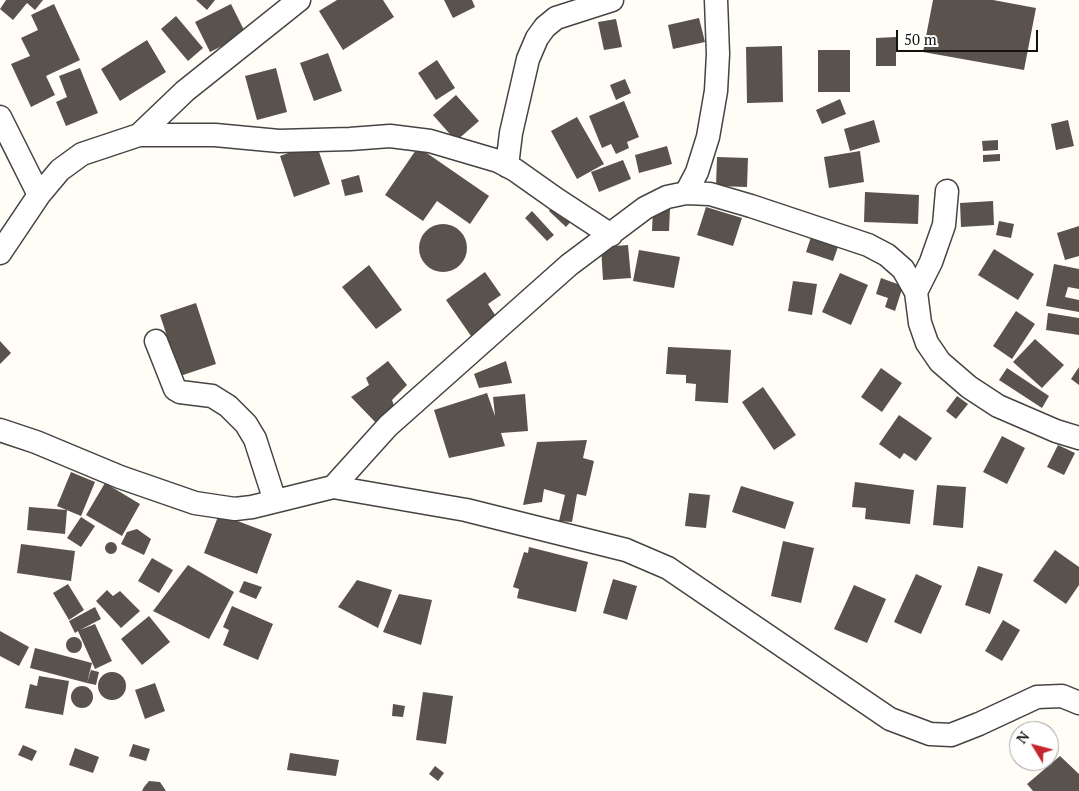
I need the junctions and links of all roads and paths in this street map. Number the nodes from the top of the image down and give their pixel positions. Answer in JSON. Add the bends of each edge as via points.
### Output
{"nodes":[{"id":1,"x":299,"y":0,"type":"edge"},
{"id":2,"x":612,"y":0,"type":"edge"},
{"id":3,"x":716,"y":0,"type":"edge"},
{"id":4,"x":0,"y":117,"type":"edge"},
{"id":5,"x":139,"y":136,"type":"junction"},
{"id":6,"x":507,"y":166,"type":"junction"},
{"id":7,"x":947,"y":191,"type":"dead end"},
{"id":8,"x":686,"y":193,"type":"junction"},
{"id":9,"x":39,"y":195,"type":"junction"},
{"id":10,"x":611,"y":235,"type":"junction"},
{"id":11,"x":0,"y":253,"type":"edge"},
{"id":12,"x":916,"y":292,"type":"junction"},
{"id":13,"x":156,"y":341,"type":"dead end"},
{"id":14,"x":0,"y":430,"type":"edge"},
{"id":15,"x":1079,"y":438,"type":"edge"},
{"id":16,"x":334,"y":487,"type":"junction"},
{"id":17,"x":275,"y":501,"type":"junction"},
{"id":18,"x":1079,"y":702,"type":"edge"}],
"edges":[{"from":1,"to":5,"type":"street","via":[[185,91]]},
{"from":2,"to":6,"type":"street","via":[[556,18],[536,38],[511,134]]},
{"from":3,"to":8,"type":"street","via":[[716,91],[708,137],[697,172]]},
{"from":4,"to":9,"type":"street"},
{"from":5,"to":6,"type":"street","via":[[215,135],[279,141],[390,136],[430,141]]},
{"from":5,"to":9,"type":"street","via":[[82,154],[60,170]]},
{"from":6,"to":10,"type":"street"},
{"from":7,"to":12,"type":"street","via":[[944,225]]},
{"from":8,"to":10,"type":"street","via":[[666,197],[645,208]]},
{"from":8,"to":12,"type":"street","via":[[710,194],[868,245],[903,269]]},
{"from":9,"to":11,"type":"street"},
{"from":10,"to":16,"type":"street","via":[[569,265],[388,426]]},
{"from":12,"to":15,"type":"street","via":[[920,323],[927,343],[940,362],[998,406]]},
{"from":13,"to":17,"type":"street","via":[[175,389],[212,396],[246,424],[255,439]]},
{"from":14,"to":17,"type":"street","via":[[195,503],[235,509]]},
{"from":16,"to":17,"type":"street"},
{"from":16,"to":18,"type":"street","via":[[466,510],[626,550],[668,568],[890,719],[930,734],[951,735],[1037,697],[1062,696]]}]}
